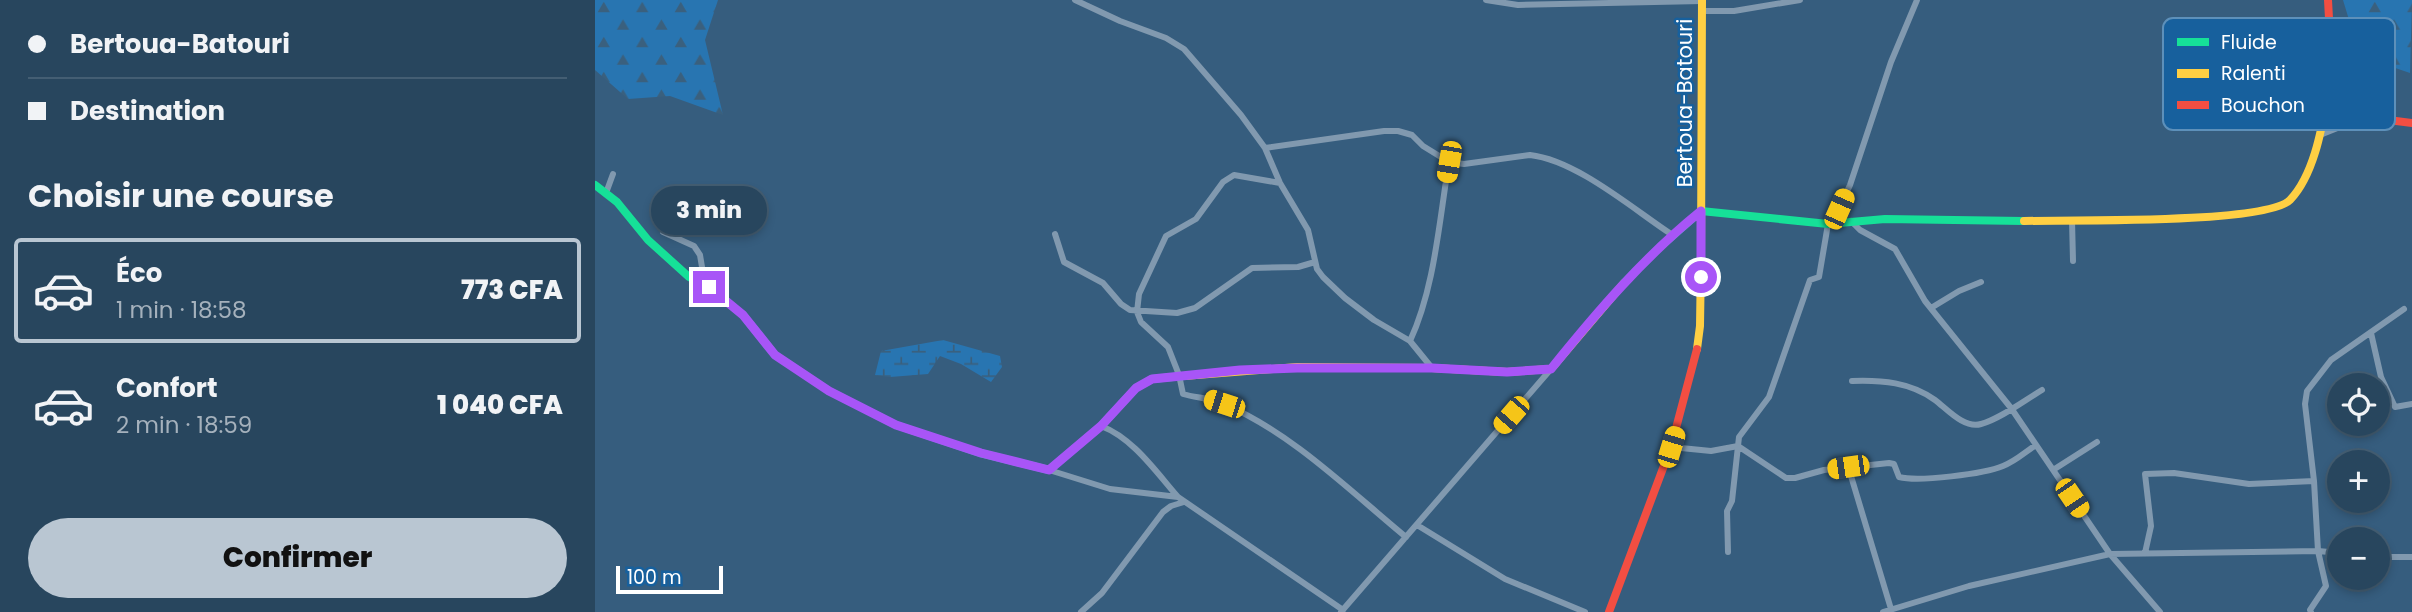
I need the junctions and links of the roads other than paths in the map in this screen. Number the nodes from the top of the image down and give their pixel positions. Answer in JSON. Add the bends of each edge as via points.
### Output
{"nodes":[{"id":1,"x":1075,"y":0,"type":"edge"},
{"id":2,"x":1486,"y":0,"type":"edge"},
{"id":3,"x":1800,"y":0,"type":"edge"},
{"id":4,"x":1917,"y":0,"type":"edge"},
{"id":5,"x":2328,"y":0,"type":"edge"},
{"id":6,"x":1702,"y":1,"type":"edge"},
{"id":7,"x":1702,"y":12,"type":"junction"},
{"id":8,"x":2329,"y":18,"type":"edge"},
{"id":9,"x":2320,"y":130,"type":"edge"},
{"id":10,"x":2332,"y":130,"type":"edge"},
{"id":11,"x":2319,"y":135,"type":"junction"},
{"id":12,"x":1265,"y":148,"type":"junction"},
{"id":13,"x":1449,"y":162,"type":"junction"},
{"id":14,"x":614,"y":174,"type":"dead end"},
{"id":15,"x":1280,"y":183,"type":"junction"},
{"id":16,"x":595,"y":185,"type":"edge"},
{"id":17,"x":606,"y":193,"type":"junction"},
{"id":18,"x":1701,"y":211,"type":"junction"},
{"id":19,"x":2072,"y":220,"type":"junction"},
{"id":20,"x":1851,"y":221,"type":"junction"},
{"id":21,"x":1828,"y":223,"type":"junction"},
{"id":22,"x":663,"y":232,"type":"dead end"},
{"id":23,"x":1055,"y":234,"type":"dead end"},
{"id":24,"x":1671,"y":234,"type":"junction"},
{"id":25,"x":2073,"y":261,"type":"dead end"},
{"id":26,"x":1315,"y":262,"type":"junction"},
{"id":27,"x":1981,"y":282,"type":"dead end"},
{"id":28,"x":705,"y":285,"type":"junction"},
{"id":29,"x":1931,"y":308,"type":"junction"},
{"id":30,"x":2404,"y":309,"type":"dead end"},
{"id":31,"x":1137,"y":312,"type":"junction"},
{"id":32,"x":2371,"y":333,"type":"junction"},
{"id":33,"x":1410,"y":341,"type":"junction"},
{"id":34,"x":1432,"y":368,"type":"junction"},
{"id":35,"x":1551,"y":369,"type":"junction"},
{"id":36,"x":1179,"y":375,"type":"junction"},
{"id":37,"x":1852,"y":381,"type":"dead end"},
{"id":38,"x":2042,"y":390,"type":"dead end"},
{"id":39,"x":2412,"y":404,"type":"edge"},
{"id":40,"x":2011,"y":408,"type":"junction"},
{"id":41,"x":1101,"y":426,"type":"junction"},
{"id":42,"x":2097,"y":442,"type":"dead end"},
{"id":43,"x":2036,"y":445,"type":"junction"},
{"id":44,"x":1738,"y":446,"type":"junction"},
{"id":45,"x":1671,"y":447,"type":"junction"},
{"id":46,"x":1848,"y":467,"type":"junction"},
{"id":47,"x":1049,"y":470,"type":"junction"},
{"id":48,"x":2053,"y":470,"type":"junction"},
{"id":49,"x":2314,"y":481,"type":"junction"},
{"id":50,"x":1178,"y":497,"type":"junction"},
{"id":51,"x":1184,"y":502,"type":"junction"},
{"id":52,"x":1417,"y":525,"type":"junction"},
{"id":53,"x":1406,"y":537,"type":"junction"},
{"id":54,"x":2318,"y":551,"type":"junction"},
{"id":55,"x":1728,"y":552,"type":"dead end"},
{"id":56,"x":2327,"y":552,"type":"edge"},
{"id":57,"x":2145,"y":553,"type":"junction"},
{"id":58,"x":2110,"y":554,"type":"junction"},
{"id":59,"x":2390,"y":557,"type":"edge"},
{"id":60,"x":2412,"y":557,"type":"edge"},
{"id":61,"x":1891,"y":609,"type":"junction"},
{"id":62,"x":1342,"y":611,"type":"edge"},
{"id":63,"x":1081,"y":612,"type":"edge"},
{"id":64,"x":1585,"y":612,"type":"edge"},
{"id":65,"x":1609,"y":612,"type":"edge"},
{"id":66,"x":1883,"y":612,"type":"edge"},
{"id":67,"x":2160,"y":612,"type":"edge"},
{"id":68,"x":2311,"y":612,"type":"edge"}],
"edges":[{"from":1,"to":12,"type":"street","via":[[1184,49]]},
{"from":2,"to":6,"type":"street","via":[[1518,5]]},
{"from":3,"to":7,"type":"street"},
{"from":4,"to":21,"type":"street","via":[[1850,185]]},
{"from":5,"to":8,"type":"main road"},
{"from":6,"to":7,"type":"main road","name":"Bertoua-Batouri"},
{"from":7,"to":18,"type":"main road","name":"Bertoua-Batouri"},
{"from":9,"to":11,"type":"main road"},
{"from":10,"to":11,"type":"street"},
{"from":11,"to":19,"type":"main road","via":[[2302,185],[2276,208],[2214,217]]},
{"from":12,"to":13,"type":"street","via":[[1398,131],[1412,135]]},
{"from":12,"to":15,"type":"street"},
{"from":13,"to":24,"type":"street","via":[[1541,156],[1589,178]]},
{"from":13,"to":33,"type":"street","via":[[1430,276]]},
{"from":14,"to":17,"type":"street"},
{"from":15,"to":26,"type":"street","via":[[1308,230]]},
{"from":15,"to":31,"type":"street","via":[[1234,175],[1223,181],[1196,219],[1166,236],[1139,293]]},
{"from":16,"to":17,"type":"main road"},
{"from":17,"to":28,"type":"main road","via":[[648,240],[689,277]]},
{"from":18,"to":21,"type":"main road"},
{"from":18,"to":24,"type":"main road"},
{"from":18,"to":45,"type":"main road","name":"Bertoua-Batouri","via":[[1699,337]]},
{"from":19,"to":20,"type":"main road"},
{"from":19,"to":25,"type":"street"},
{"from":20,"to":21,"type":"main road"},
{"from":20,"to":29,"type":"street","via":[[1895,249]]},
{"from":21,"to":44,"type":"street","via":[[1819,277],[1810,280],[1769,397],[1739,437]]},
{"from":22,"to":28,"type":"street","via":[[694,246]]},
{"from":23,"to":31,"type":"street","via":[[1064,262],[1103,283],[1121,304]]},
{"from":24,"to":35,"type":"main road","via":[[1602,306]]},
{"from":26,"to":31,"type":"street","via":[[1252,268],[1183,313]]},
{"from":26,"to":33,"type":"street","via":[[1345,298]]},
{"from":27,"to":29,"type":"street"},
{"from":28,"to":47,"type":"main road","via":[[743,315],[775,355],[829,391],[896,425]]},
{"from":29,"to":40,"type":"street"},
{"from":30,"to":32,"type":"street"},
{"from":31,"to":36,"type":"street","via":[[1141,322],[1168,347]]},
{"from":32,"to":39,"type":"street","via":[[2381,377],[2395,407]]},
{"from":32,"to":49,"type":"street","via":[[2331,360],[2307,391]]},
{"from":33,"to":34,"type":"street"},
{"from":34,"to":35,"type":"main road"},
{"from":34,"to":36,"type":"main road","via":[[1297,368]]},
{"from":35,"to":52,"type":"street"},
{"from":36,"to":41,"type":"main road","via":[[1141,385]]},
{"from":36,"to":53,"type":"street","via":[[1183,394],[1224,404],[1279,435]]},
{"from":37,"to":40,"type":"street","via":[[1908,386],[1971,425],[1983,424]]},
{"from":38,"to":40,"type":"street"},
{"from":40,"to":43,"type":"street"},
{"from":41,"to":47,"type":"main road"},
{"from":41,"to":50,"type":"street","via":[[1130,444]]},
{"from":42,"to":48,"type":"street"},
{"from":43,"to":46,"type":"street","via":[[1989,471],[1903,478],[1891,463]]},
{"from":43,"to":48,"type":"street"},
{"from":44,"to":45,"type":"street","via":[[1711,451]]},
{"from":44,"to":46,"type":"street","via":[[1786,478]]},
{"from":44,"to":55,"type":"street","via":[[1727,511]]},
{"from":45,"to":65,"type":"main road","name":"Bertoua-Batouri"},
{"from":46,"to":61,"type":"street"},
{"from":47,"to":50,"type":"street","via":[[1110,489]]},
{"from":48,"to":58,"type":"street"},
{"from":49,"to":54,"type":"street"},
{"from":49,"to":57,"type":"street","via":[[2249,484],[2174,473],[2145,474],[2151,526]]},
{"from":50,"to":51,"type":"street"},
{"from":51,"to":62,"type":"street"},
{"from":51,"to":63,"type":"street","via":[[1163,512],[1102,593]]},
{"from":52,"to":53,"type":"street"},
{"from":52,"to":64,"type":"street","via":[[1505,579]]},
{"from":53,"to":62,"type":"street"},
{"from":54,"to":56,"type":"street"},
{"from":54,"to":57,"type":"street"},
{"from":54,"to":68,"type":"street","via":[[2326,586]]},
{"from":57,"to":58,"type":"street"},
{"from":58,"to":61,"type":"street"},
{"from":58,"to":67,"type":"street"},
{"from":59,"to":60,"type":"street"},
{"from":61,"to":66,"type":"street"}]}
